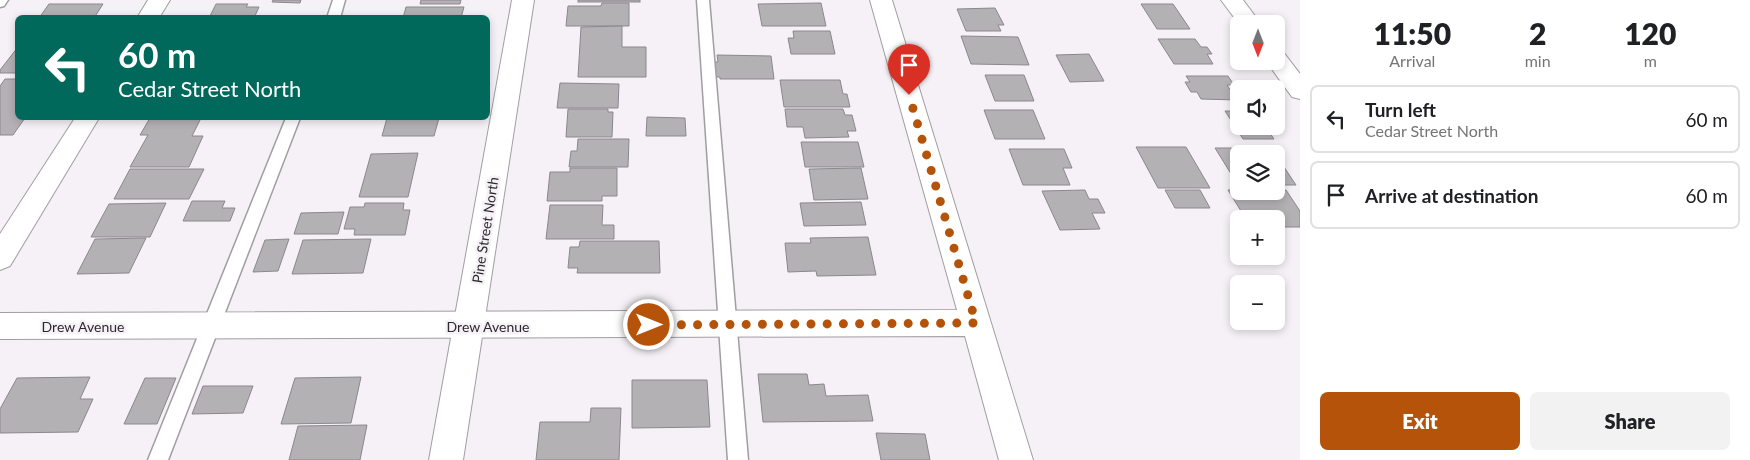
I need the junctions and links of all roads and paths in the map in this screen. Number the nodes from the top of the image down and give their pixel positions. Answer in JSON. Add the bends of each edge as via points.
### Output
{"nodes":[{"id":1,"x":159,"y":0,"type":"edge"},
{"id":2,"x":339,"y":0,"type":"edge"},
{"id":3,"x":523,"y":0,"type":"edge"},
{"id":4,"x":703,"y":0,"type":"edge"},
{"id":5,"x":881,"y":0,"type":"edge"},
{"id":6,"x":1232,"y":0,"type":"edge"},
{"id":7,"x":150,"y":15,"type":"edge"},
{"id":8,"x":333,"y":15,"type":"edge"},
{"id":9,"x":1243,"y":15,"type":"edge"},
{"id":10,"x":1284,"y":70,"type":"edge"},
{"id":11,"x":1300,"y":91,"type":"edge"},
{"id":12,"x":85,"y":120,"type":"edge"},
{"id":13,"x":293,"y":120,"type":"edge"},
{"id":14,"x":0,"y":258,"type":"edge"},
{"id":15,"x":976,"y":323,"type":"junction"},
{"id":16,"x":729,"y":325,"type":"junction"},
{"id":17,"x":0,"y":326,"type":"edge"},
{"id":18,"x":212,"y":326,"type":"junction"},
{"id":19,"x":469,"y":326,"type":"junction"},
{"id":20,"x":158,"y":460,"type":"edge"},
{"id":21,"x":446,"y":460,"type":"edge"},
{"id":22,"x":738,"y":460,"type":"edge"},
{"id":23,"x":1016,"y":460,"type":"edge"}],
"edges":[{"from":1,"to":7,"type":"street"},
{"from":2,"to":8,"type":"lane"},
{"from":3,"to":19,"type":"street","name":"Pine Street North"},
{"from":4,"to":16,"type":"lane"},
{"from":5,"to":15,"type":"street"},
{"from":6,"to":9,"type":"street"},
{"from":10,"to":11,"type":"street"},
{"from":12,"to":14,"type":"street"},
{"from":13,"to":18,"type":"lane"},
{"from":15,"to":16,"type":"street","name":"Drew Avenue"},
{"from":15,"to":23,"type":"street"},
{"from":16,"to":19,"type":"street","name":"Drew Avenue"},
{"from":16,"to":22,"type":"lane"},
{"from":17,"to":18,"type":"street","name":"Drew Avenue"},
{"from":18,"to":19,"type":"street","name":"Drew Avenue"},
{"from":18,"to":20,"type":"lane"},
{"from":19,"to":21,"type":"street","name":"Pine Street North"}]}
